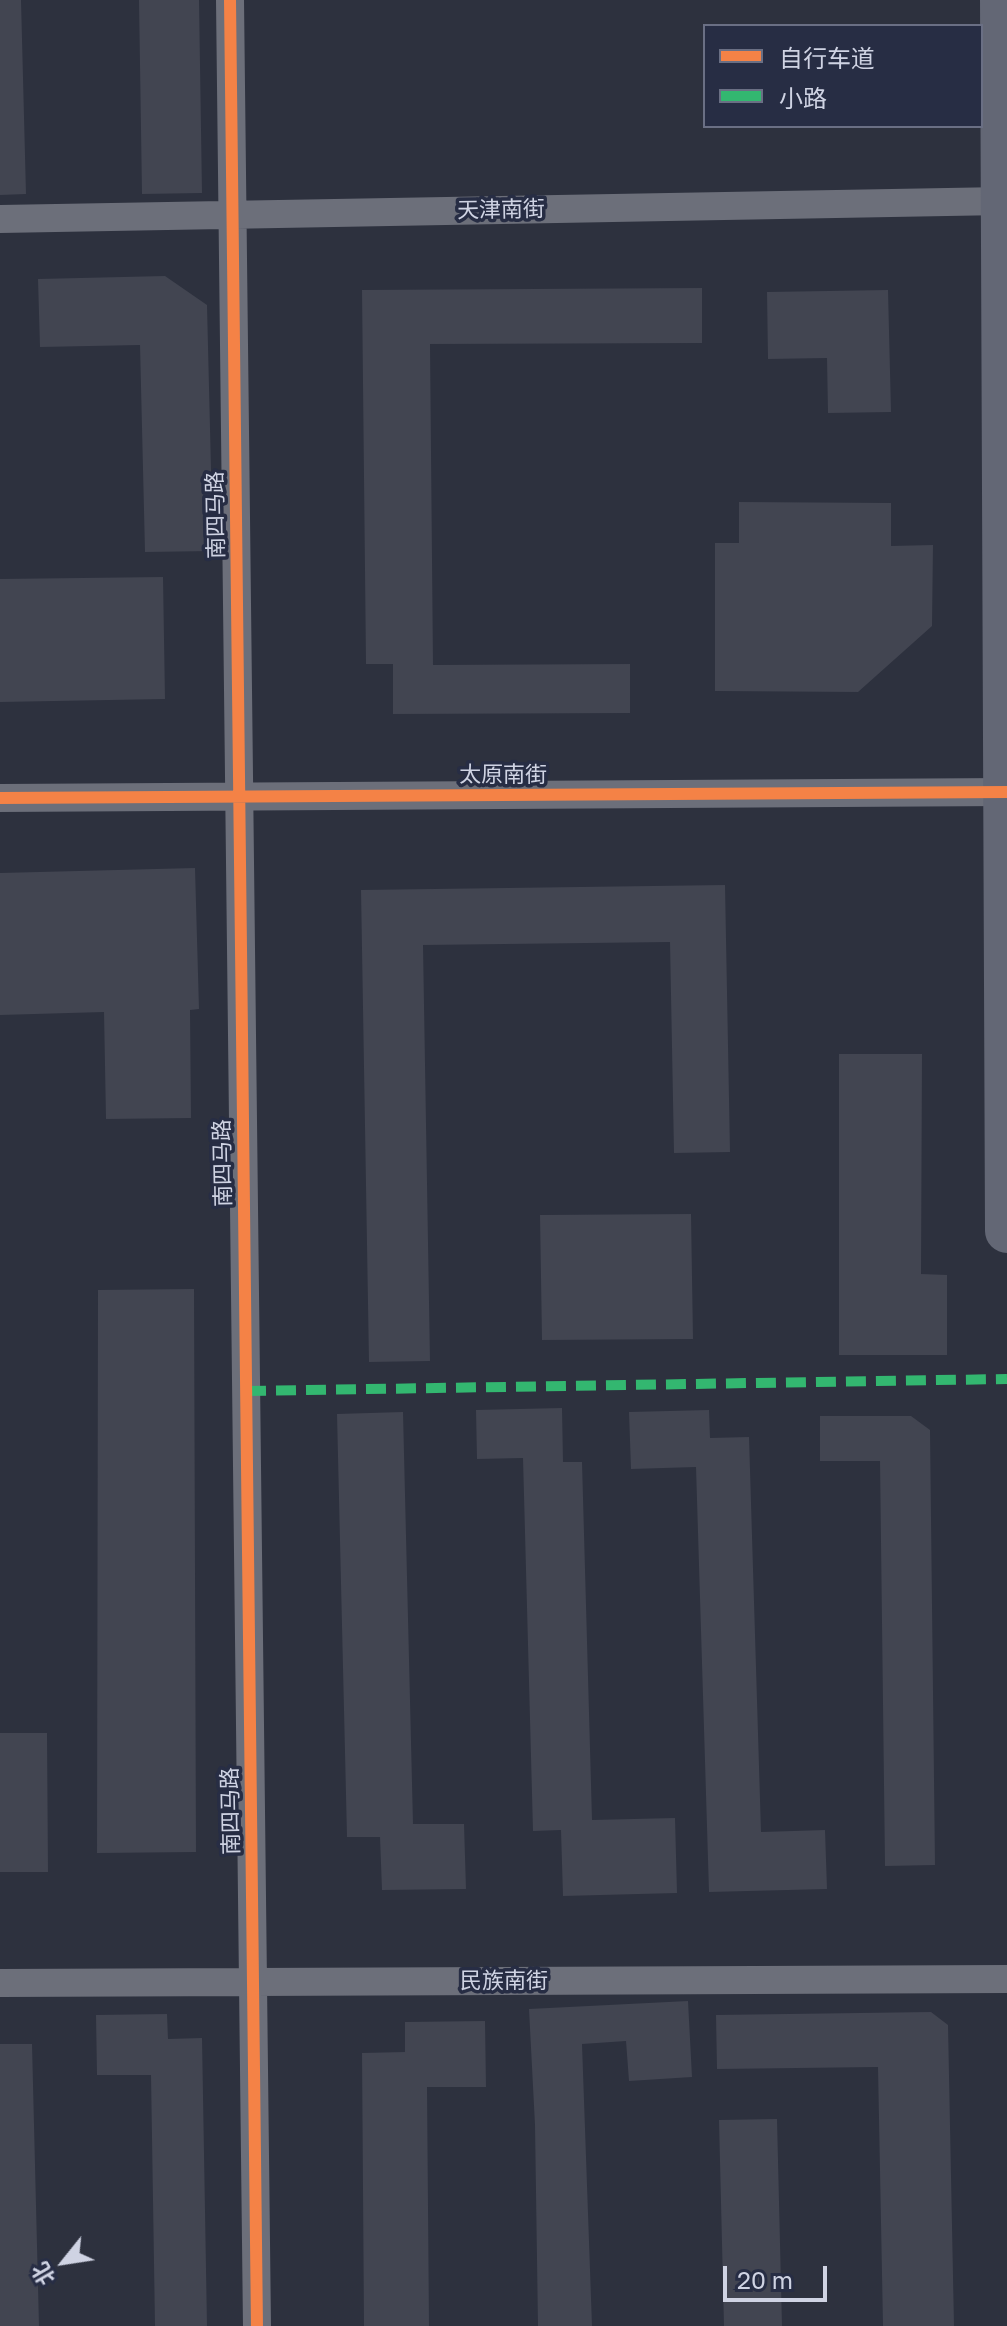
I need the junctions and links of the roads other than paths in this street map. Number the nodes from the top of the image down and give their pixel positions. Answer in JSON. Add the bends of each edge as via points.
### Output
{"nodes":[{"id":1,"x":230,"y":0,"type":"edge"},
{"id":2,"x":1002,"y":0,"type":"edge"},
{"id":3,"x":1003,"y":201,"type":"junction"},
{"id":4,"x":232,"y":215,"type":"junction"},
{"id":5,"x":0,"y":219,"type":"edge"},
{"id":6,"x":1006,"y":792,"type":"edge"},
{"id":7,"x":239,"y":797,"type":"junction"},
{"id":8,"x":0,"y":798,"type":"edge"},
{"id":9,"x":1007,"y":1231,"type":"edge"},
{"id":10,"x":1007,"y":1979,"type":"edge"},
{"id":11,"x":253,"y":1982,"type":"junction"},
{"id":12,"x":0,"y":1983,"type":"edge"},
{"id":13,"x":257,"y":2326,"type":"edge"}],
"edges":[{"from":1,"to":4,"type":"street","name":"南四马路"},
{"from":2,"to":3,"type":"main road"},
{"from":3,"to":4,"type":"street","name":"天津南街"},
{"from":3,"to":6,"type":"main road"},
{"from":4,"to":5,"type":"street","name":"天津南街"},
{"from":4,"to":7,"type":"street","name":"南四马路"},
{"from":6,"to":7,"type":"street","name":"太原南街"},
{"from":6,"to":9,"type":"main road"},
{"from":7,"to":8,"type":"street","name":"太原南街"},
{"from":7,"to":11,"type":"street","name":"南四马路"},
{"from":10,"to":11,"type":"street","name":"民族南街"},
{"from":11,"to":12,"type":"street","name":"民族南街"},
{"from":11,"to":13,"type":"street","name":"南四马路"}]}
